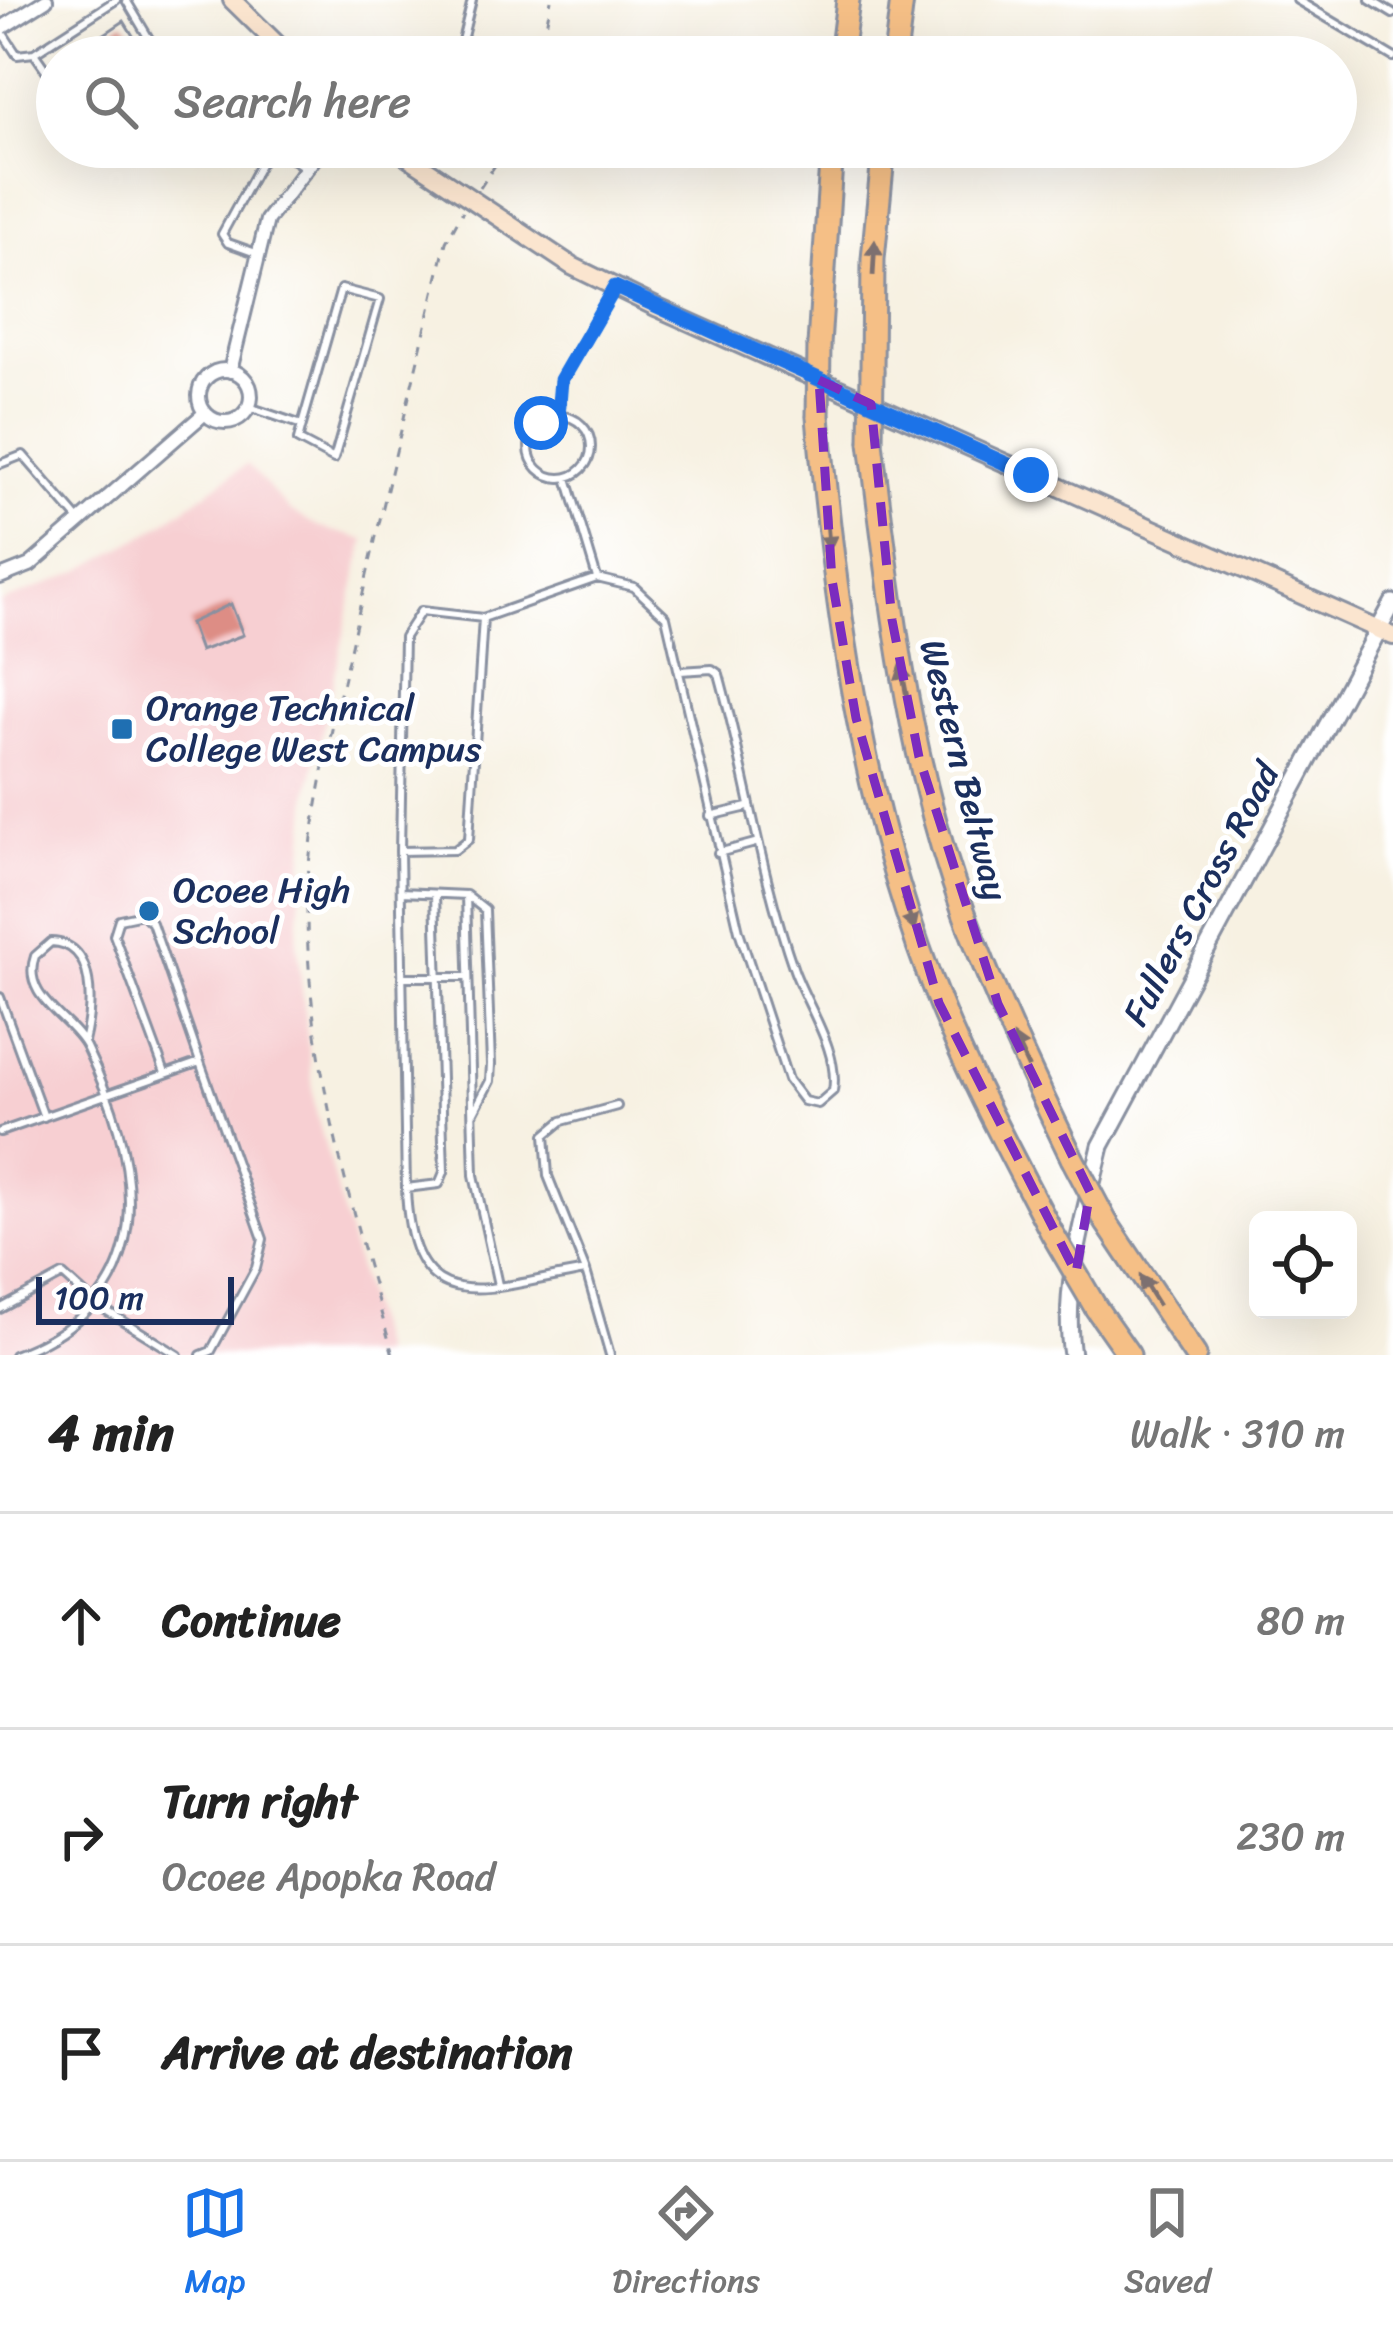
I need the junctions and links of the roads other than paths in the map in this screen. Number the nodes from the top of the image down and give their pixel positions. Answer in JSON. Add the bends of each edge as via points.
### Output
{"nodes":[{"id":1,"x":46,"y":0,"type":"edge"},
{"id":2,"x":116,"y":0,"type":"edge"},
{"id":3,"x":126,"y":0,"type":"edge"},
{"id":4,"x":232,"y":0,"type":"edge"},
{"id":5,"x":472,"y":0,"type":"edge"},
{"id":6,"x":848,"y":0,"type":"edge"},
{"id":7,"x":902,"y":0,"type":"edge"},
{"id":8,"x":1297,"y":0,"type":"edge"},
{"id":9,"x":1370,"y":0,"type":"edge"},
{"id":10,"x":1393,"y":14,"type":"edge"},
{"id":11,"x":0,"y":29,"type":"edge"},
{"id":12,"x":60,"y":36,"type":"edge"},
{"id":13,"x":147,"y":36,"type":"edge"},
{"id":14,"x":269,"y":36,"type":"edge"},
{"id":15,"x":463,"y":36,"type":"edge"},
{"id":16,"x":844,"y":36,"type":"edge"},
{"id":17,"x":898,"y":36,"type":"edge"},
{"id":18,"x":34,"y":53,"type":"joint"},
{"id":19,"x":36,"y":56,"type":"edge"},
{"id":20,"x":1393,"y":57,"type":"edge"},
{"id":21,"x":257,"y":168,"type":"edge"},
{"id":22,"x":306,"y":168,"type":"edge"},
{"id":23,"x":423,"y":168,"type":"edge"},
{"id":24,"x":831,"y":168,"type":"edge"},
{"id":25,"x":882,"y":168,"type":"edge"},
{"id":26,"x":256,"y":254,"type":"junction"},
{"id":27,"x":615,"y":287,"type":"junction"},
{"id":28,"x":230,"y":371,"type":"junction"},
{"id":29,"x":249,"y":406,"type":"junction"},
{"id":30,"x":206,"y":413,"type":"junction"},
{"id":31,"x":558,"y":416,"type":"junction"},
{"id":32,"x":302,"y":425,"type":"junction"},
{"id":33,"x":0,"y":464,"type":"edge"},
{"id":34,"x":567,"y":478,"type":"junction"},
{"id":35,"x":79,"y":520,"type":"junction"},
{"id":36,"x":0,"y":577,"type":"edge"},
{"id":37,"x":597,"y":578,"type":"junction"},
{"id":38,"x":1393,"y":603,"type":"edge"},
{"id":39,"x":483,"y":618,"type":"junction"},
{"id":40,"x":1385,"y":633,"type":"edge"},
{"id":41,"x":680,"y":671,"type":"junction"},
{"id":42,"x":748,"y":807,"type":"junction"},
{"id":43,"x":710,"y":816,"type":"junction"},
{"id":44,"x":756,"y":842,"type":"junction"},
{"id":45,"x":400,"y":851,"type":"junction"},
{"id":46,"x":718,"y":853,"type":"junction"},
{"id":47,"x":400,"y":892,"type":"junction"},
{"id":48,"x":435,"y":894,"type":"junction"},
{"id":49,"x":466,"y":895,"type":"junction"},
{"id":50,"x":402,"y":977,"type":"junction"},
{"id":51,"x":438,"y":977,"type":"junction"},
{"id":52,"x":469,"y":977,"type":"junction"},
{"id":53,"x":0,"y":997,"type":"edge"},
{"id":54,"x":84,"y":1042,"type":"junction"},
{"id":55,"x":200,"y":1062,"type":"junction"},
{"id":56,"x":165,"y":1075,"type":"junction"},
{"id":57,"x":106,"y":1097,"type":"junction"},
{"id":58,"x":617,"y":1106,"type":"dead end"},
{"id":59,"x":472,"y":1115,"type":"junction"},
{"id":60,"x":44,"y":1117,"type":"junction"},
{"id":61,"x":0,"y":1132,"type":"edge"},
{"id":62,"x":406,"y":1188,"type":"junction"},
{"id":63,"x":1095,"y":1222,"type":"junction"},
{"id":64,"x":586,"y":1271,"type":"junction"},
{"id":65,"x":498,"y":1286,"type":"junction"},
{"id":66,"x":94,"y":1303,"type":"junction"},
{"id":67,"x":0,"y":1309,"type":"edge"},
{"id":68,"x":14,"y":1355,"type":"edge"},
{"id":69,"x":178,"y":1355,"type":"edge"},
{"id":70,"x":202,"y":1355,"type":"edge"},
{"id":71,"x":610,"y":1355,"type":"edge"},
{"id":72,"x":1072,"y":1355,"type":"edge"},
{"id":73,"x":1129,"y":1355,"type":"edge"},
{"id":74,"x":1195,"y":1355,"type":"edge"}],
"edges":[{"from":1,"to":11,"type":"street"},
{"from":2,"to":12,"type":"lane"},
{"from":3,"to":13,"type":"lane"},
{"from":4,"to":14,"type":"main road"},
{"from":5,"to":15,"type":"lane"},
{"from":6,"to":16,"type":"highway"},
{"from":7,"to":17,"type":"highway"},
{"from":8,"to":20,"type":"lane"},
{"from":9,"to":10,"type":"lane"},
{"from":11,"to":18,"type":"lane","via":[[17,55]]},
{"from":18,"to":19,"type":"lane"},
{"from":21,"to":26,"type":"lane","via":[[222,234]]},
{"from":22,"to":26,"type":"street","via":[[278,200]]},
{"from":23,"to":27,"type":"main road"},
{"from":24,"to":73,"type":"highway","one_way":true,"bridge":true,"via":[[818,416],[856,718],[939,1003],[1052,1233]]},
{"from":63,"to":25,"type":"highway","name":"Western Beltway","one_way":true,"bridge":true,"via":[[998,1004],[919,757],[892,620],[871,442]]},
{"from":26,"to":28,"type":"street"},
{"from":27,"to":31,"type":"lane","via":[[561,380]]},
{"from":27,"to":40,"type":"main road"},
{"from":28,"to":29,"type":"street","via":[[249,385]]},
{"from":28,"to":30,"type":"street","via":[[202,384]]},
{"from":29,"to":30,"type":"street","via":[[233,421]]},
{"from":29,"to":32,"type":"lane"},
{"from":30,"to":35,"type":"street"},
{"from":31,"to":34,"type":"lane","via":[[580,423],[591,441],[588,461]]},
{"from":31,"to":34,"type":"lane","via":[[534,431],[530,451],[545,475]]},
{"from":32,"to":32,"type":"lane","via":[[341,289],[380,299],[334,459],[298,440]]},
{"from":33,"to":35,"type":"lane","via":[[23,455]]},
{"from":34,"to":37,"type":"lane"},
{"from":35,"to":36,"type":"street","via":[[30,565]]},
{"from":37,"to":39,"type":"lane"},
{"from":37,"to":41,"type":"lane","via":[[652,599],[666,617]]},
{"from":38,"to":40,"type":"street","name":"Fullers Cross Road"},
{"from":39,"to":45,"type":"lane","via":[[469,839],[455,850]]},
{"from":39,"to":45,"type":"lane","via":[[422,611],[404,637]]},
{"from":40,"to":63,"type":"street","name":"Fullers Cross Road","via":[[1101,1146]]},
{"from":41,"to":42,"type":"lane","via":[[719,674]]},
{"from":41,"to":43,"type":"lane"},
{"from":42,"to":43,"type":"lane"},
{"from":42,"to":44,"type":"lane"},
{"from":43,"to":46,"type":"lane"},
{"from":44,"to":46,"type":"lane"},
{"from":44,"to":46,"type":"lane","via":[[787,951],[832,1059],[833,1091],[818,1104],[788,1080]]},
{"from":45,"to":47,"type":"lane"},
{"from":47,"to":48,"type":"lane"},
{"from":47,"to":50,"type":"lane"},
{"from":48,"to":49,"type":"lane"},
{"from":48,"to":51,"type":"lane"},
{"from":49,"to":52,"type":"lane"},
{"from":49,"to":59,"type":"lane","via":[[484,910],[491,1064]]},
{"from":50,"to":51,"type":"lane"},
{"from":50,"to":62,"type":"lane"},
{"from":51,"to":52,"type":"lane"},
{"from":51,"to":62,"type":"lane","via":[[444,1172],[439,1184]]},
{"from":52,"to":59,"type":"lane"},
{"from":53,"to":60,"type":"lane"},
{"from":54,"to":54,"type":"lane","via":[[50,1009],[33,976],[35,956],[51,943],[80,955],[90,992]]},
{"from":54,"to":57,"type":"lane"},
{"from":55,"to":56,"type":"lane"},
{"from":55,"to":56,"type":"lane","via":[[152,923],[130,913],[118,919],[114,935]]},
{"from":55,"to":70,"type":"lane","via":[[263,1239],[256,1268]]},
{"from":56,"to":57,"type":"lane"},
{"from":57,"to":60,"type":"lane"},
{"from":57,"to":66,"type":"lane","via":[[133,1198],[125,1250]]},
{"from":58,"to":64,"type":"lane","via":[[562,1121],[543,1144]]},
{"from":59,"to":65,"type":"lane","via":[[474,1175]]},
{"from":60,"to":61,"type":"lane"},
{"from":62,"to":65,"type":"lane","via":[[408,1236],[424,1269],[454,1287]]},
{"from":63,"to":72,"type":"street","name":"Fullers Cross Road","via":[[1071,1306]]},
{"from":74,"to":63,"type":"highway","name":"Western Beltway","one_way":true},
{"from":64,"to":65,"type":"lane"},
{"from":64,"to":71,"type":"lane"},
{"from":66,"to":67,"type":"lane","via":[[56,1275]]},
{"from":66,"to":68,"type":"lane","via":[[74,1325]]},
{"from":66,"to":69,"type":"lane"}]}
